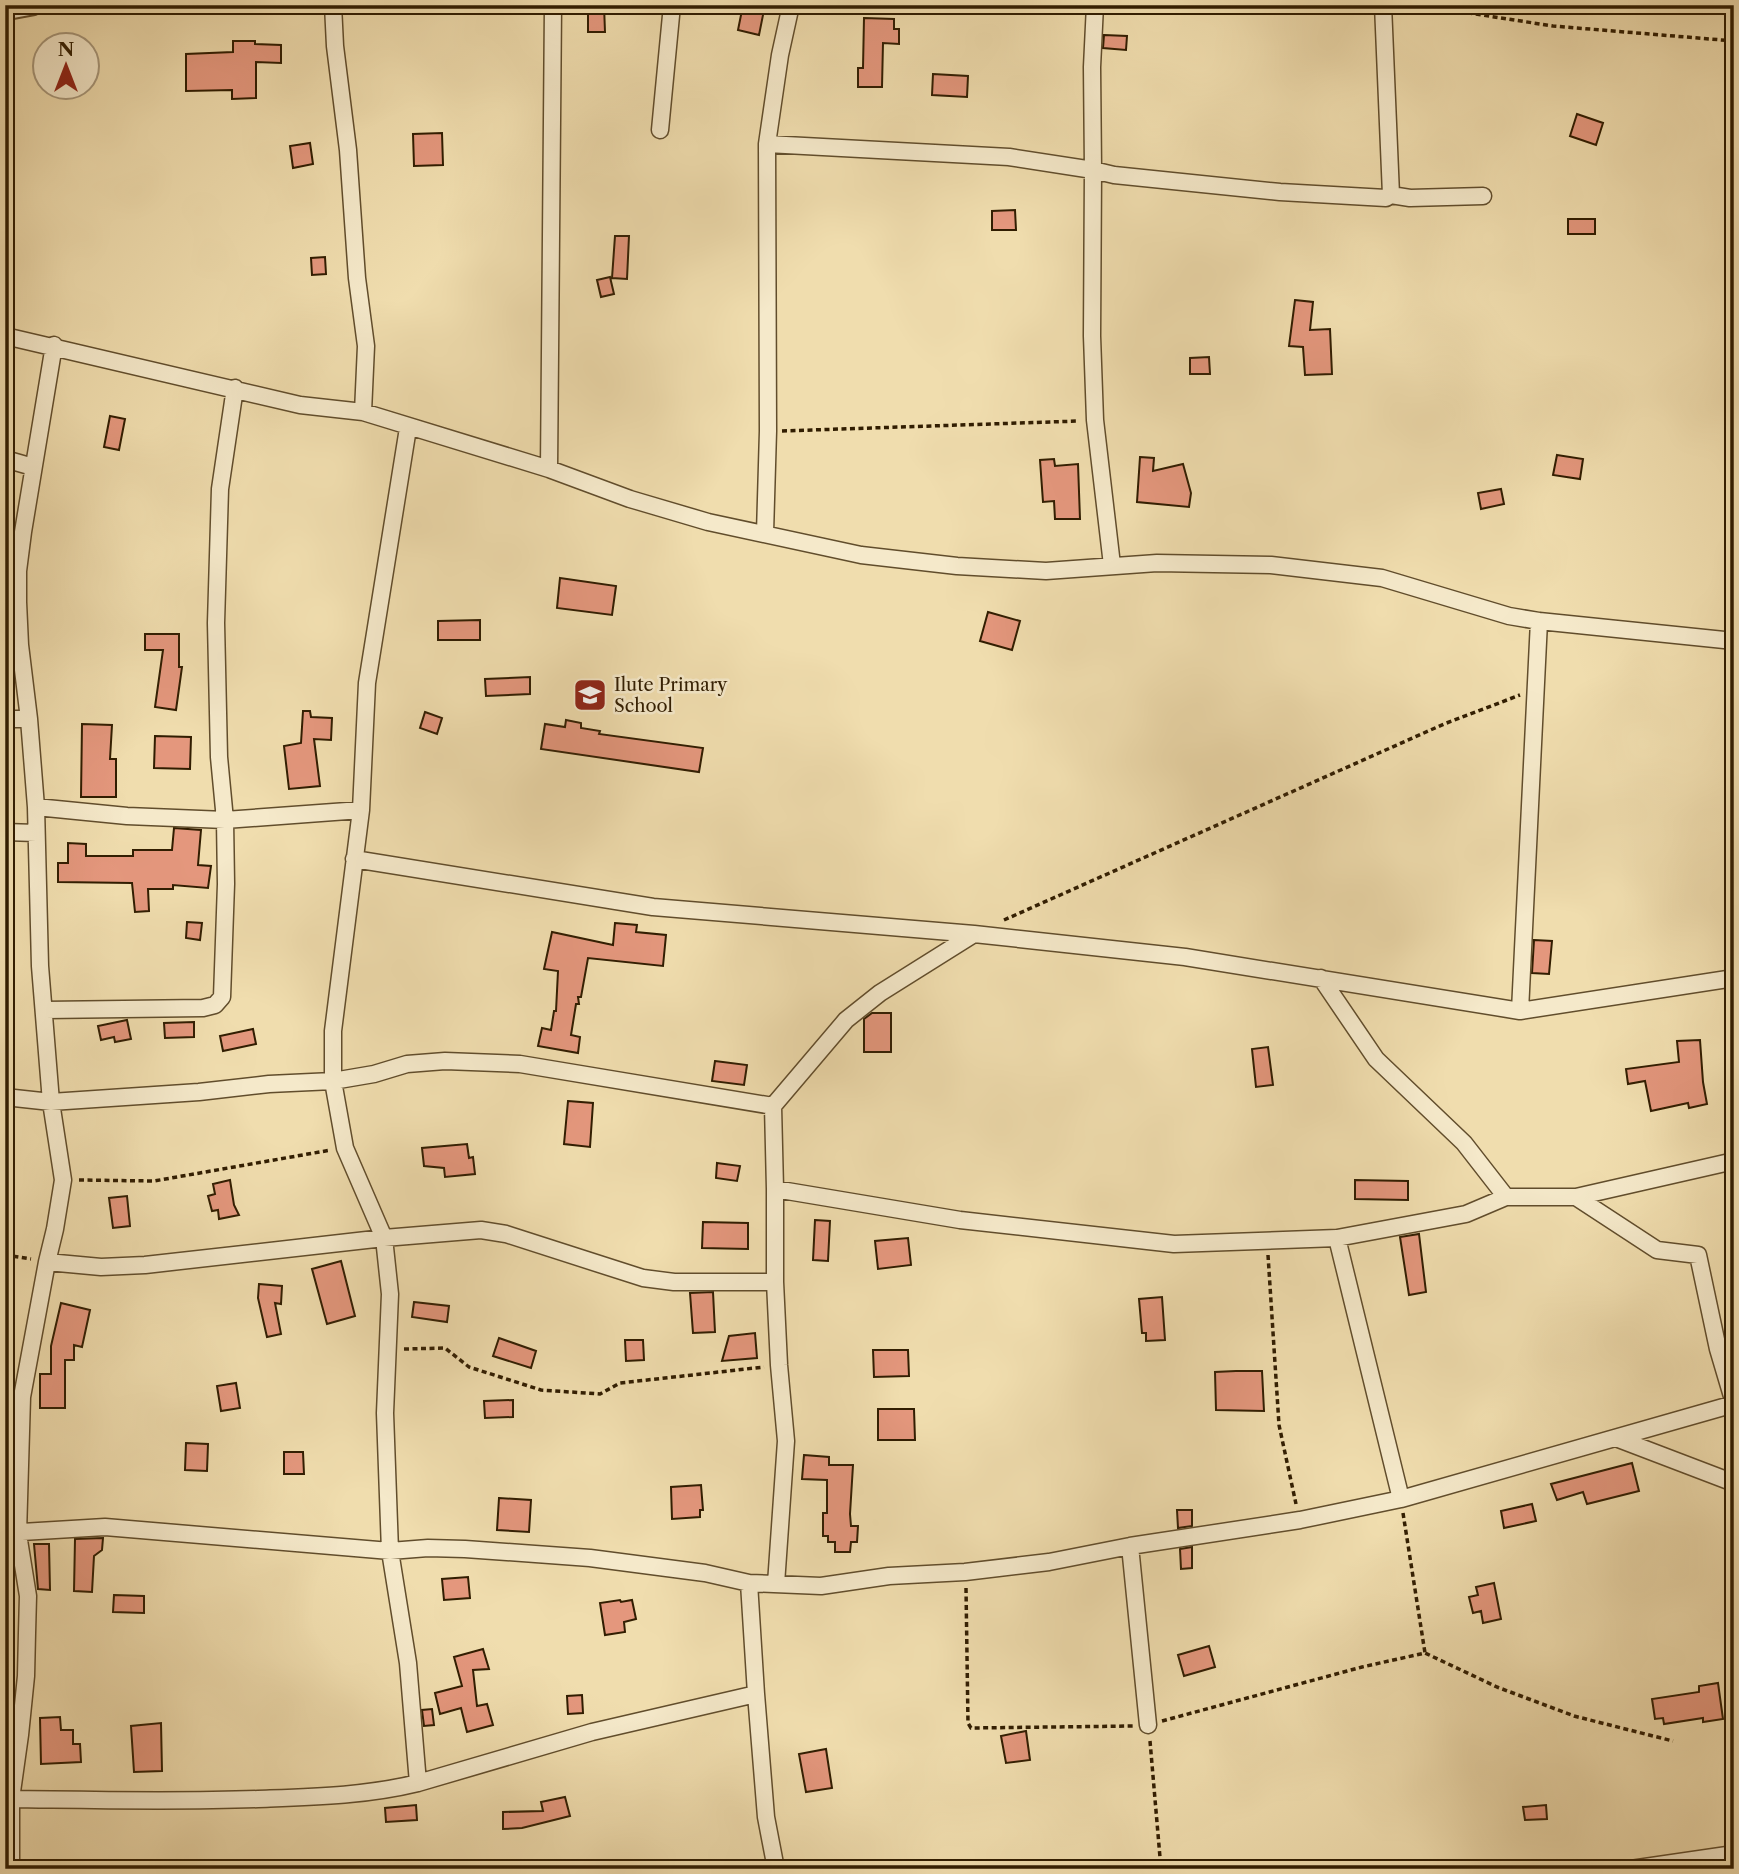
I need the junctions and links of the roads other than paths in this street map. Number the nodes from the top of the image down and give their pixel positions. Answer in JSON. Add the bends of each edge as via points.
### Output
{"nodes":[{"id":1,"x":32,"y":5,"type":"edge"},
{"id":2,"x":333,"y":5,"type":"edge"},
{"id":3,"x":554,"y":5,"type":"edge"},
{"id":4,"x":671,"y":5,"type":"edge"},
{"id":5,"x":791,"y":5,"type":"edge"},
{"id":6,"x":1095,"y":5,"type":"edge"},
{"id":7,"x":1383,"y":5,"type":"edge"},
{"id":8,"x":5,"y":10,"type":"edge"},
{"id":9,"x":660,"y":130,"type":"dead end"},
{"id":10,"x":766,"y":144,"type":"junction"},
{"id":11,"x":1093,"y":170,"type":"junction"},
{"id":12,"x":1391,"y":195,"type":"junction"},
{"id":13,"x":1483,"y":196,"type":"dead end"},
{"id":14,"x":5,"y":336,"type":"edge"},
{"id":15,"x":54,"y":345,"type":"junction"},
{"id":16,"x":235,"y":388,"type":"junction"},
{"id":17,"x":363,"y":412,"type":"junction"},
{"id":18,"x":408,"y":428,"type":"junction"},
{"id":19,"x":5,"y":459,"type":"edge"},
{"id":20,"x":33,"y":467,"type":"junction"},
{"id":21,"x":550,"y":470,"type":"junction"},
{"id":22,"x":765,"y":533,"type":"junction"},
{"id":23,"x":1112,"y":565,"type":"junction"},
{"id":24,"x":1539,"y":621,"type":"junction"},
{"id":25,"x":1734,"y":641,"type":"edge"},
{"id":26,"x":13,"y":643,"type":"edge"},
{"id":27,"x":5,"y":719,"type":"edge"},
{"id":28,"x":29,"y":719,"type":"junction"},
{"id":29,"x":36,"y":807,"type":"junction"},
{"id":30,"x":361,"y":810,"type":"junction"},
{"id":31,"x":225,"y":820,"type":"junction"},
{"id":32,"x":5,"y":832,"type":"edge"},
{"id":33,"x":36,"y":833,"type":"junction"},
{"id":34,"x":354,"y":859,"type":"junction"},
{"id":35,"x":974,"y":934,"type":"junction"},
{"id":36,"x":1321,"y":978,"type":"junction"},
{"id":37,"x":1734,"y":978,"type":"edge"},
{"id":38,"x":45,"y":1010,"type":"junction"},
{"id":39,"x":1520,"y":1010,"type":"junction"},
{"id":40,"x":333,"y":1081,"type":"junction"},
{"id":41,"x":5,"y":1097,"type":"edge"},
{"id":42,"x":51,"y":1102,"type":"junction"},
{"id":43,"x":773,"y":1106,"type":"junction"},
{"id":44,"x":1734,"y":1161,"type":"edge"},
{"id":45,"x":775,"y":1189,"type":"junction"},
{"id":46,"x":1506,"y":1197,"type":"junction"},
{"id":47,"x":1576,"y":1197,"type":"junction"},
{"id":48,"x":384,"y":1238,"type":"junction"},
{"id":49,"x":1337,"y":1238,"type":"junction"},
{"id":50,"x":47,"y":1262,"type":"junction"},
{"id":51,"x":775,"y":1282,"type":"junction"},
{"id":52,"x":1734,"y":1403,"type":"edge"},
{"id":53,"x":1616,"y":1438,"type":"junction"},
{"id":54,"x":1734,"y":1483,"type":"edge"},
{"id":55,"x":1401,"y":1499,"type":"junction"},
{"id":56,"x":12,"y":1533,"type":"edge"},
{"id":57,"x":1130,"y":1546,"type":"junction"},
{"id":58,"x":390,"y":1551,"type":"junction"},
{"id":59,"x":749,"y":1583,"type":"junction"},
{"id":60,"x":776,"y":1584,"type":"junction"},
{"id":61,"x":756,"y":1694,"type":"junction"},
{"id":62,"x":1148,"y":1725,"type":"road end"},
{"id":63,"x":418,"y":1783,"type":"junction"},
{"id":64,"x":10,"y":1799,"type":"junction"},
{"id":65,"x":1734,"y":1854,"type":"edge"},
{"id":66,"x":11,"y":1869,"type":"edge"},
{"id":67,"x":776,"y":1869,"type":"edge"},
{"id":68,"x":1631,"y":1869,"type":"edge"}],
"edges":[{"from":1,"to":8,"type":"street"},
{"from":2,"to":17,"type":"street","via":[[366,346]]},
{"from":3,"to":21,"type":"street"},
{"from":4,"to":9,"type":"street"},
{"from":5,"to":10,"type":"street"},
{"from":6,"to":11,"type":"street"},
{"from":7,"to":12,"type":"street"},
{"from":10,"to":11,"type":"street","via":[[1009,158]]},
{"from":10,"to":22,"type":"street"},
{"from":11,"to":12,"type":"street","via":[[1280,192]]},
{"from":11,"to":23,"type":"street","via":[[1095,420]]},
{"from":12,"to":13,"type":"street"},
{"from":14,"to":15,"type":"street"},
{"from":15,"to":16,"type":"street"},
{"from":15,"to":20,"type":"street"},
{"from":16,"to":17,"type":"street","via":[[300,405]]},
{"from":16,"to":31,"type":"street","via":[[220,489],[216,623]]},
{"from":17,"to":18,"type":"street"},
{"from":18,"to":21,"type":"street"},
{"from":18,"to":30,"type":"street","via":[[367,683]]},
{"from":19,"to":20,"type":"street"},
{"from":20,"to":26,"type":"street"},
{"from":21,"to":22,"type":"street","via":[[708,522]]},
{"from":22,"to":23,"type":"street","via":[[861,555],[957,566],[1046,571]]},
{"from":23,"to":24,"type":"street","via":[[1270,565],[1382,578]]},
{"from":24,"to":25,"type":"street"},
{"from":24,"to":39,"type":"street"},
{"from":26,"to":28,"type":"street"},
{"from":27,"to":28,"type":"street"},
{"from":28,"to":29,"type":"street"},
{"from":29,"to":31,"type":"street"},
{"from":29,"to":33,"type":"street"},
{"from":30,"to":31,"type":"street"},
{"from":30,"to":34,"type":"street"},
{"from":31,"to":38,"type":"street","via":[[222,997],[215,1005]]},
{"from":32,"to":33,"type":"street"},
{"from":33,"to":38,"type":"street"},
{"from":34,"to":35,"type":"street","via":[[653,907]]},
{"from":34,"to":40,"type":"street","via":[[333,1031]]},
{"from":35,"to":36,"type":"street","via":[[1185,957]]},
{"from":35,"to":43,"type":"street","via":[[846,1020]]},
{"from":36,"to":39,"type":"street"},
{"from":36,"to":46,"type":"street","via":[[1376,1059],[1464,1143]]},
{"from":37,"to":39,"type":"street"},
{"from":38,"to":42,"type":"street"},
{"from":40,"to":42,"type":"street"},
{"from":40,"to":43,"type":"street","via":[[420,1063],[520,1063]]},
{"from":40,"to":48,"type":"street","via":[[345,1148]]},
{"from":41,"to":42,"type":"street"},
{"from":42,"to":50,"type":"street","via":[[62,1180]]},
{"from":43,"to":45,"type":"street"},
{"from":44,"to":47,"type":"street"},
{"from":45,"to":49,"type":"street","via":[[960,1220],[1160,1242]]},
{"from":45,"to":51,"type":"street"},
{"from":46,"to":47,"type":"street"},
{"from":46,"to":49,"type":"street","via":[[1466,1214]]},
{"from":47,"to":52,"type":"street","via":[[1657,1250],[1698,1255]]},
{"from":48,"to":50,"type":"street","via":[[132,1266]]},
{"from":48,"to":51,"type":"street","via":[[494,1231],[643,1278]]},
{"from":48,"to":58,"type":"street","via":[[390,1294],[386,1413]]},
{"from":49,"to":55,"type":"street"},
{"from":50,"to":56,"type":"street","via":[[22,1397]]},
{"from":51,"to":60,"type":"street","via":[[786,1441]]},
{"from":52,"to":53,"type":"street"},
{"from":53,"to":54,"type":"street"},
{"from":53,"to":55,"type":"street"},
{"from":55,"to":57,"type":"street"},
{"from":56,"to":58,"type":"street","via":[[105,1527]]},
{"from":56,"to":64,"type":"street","via":[[28,1596],[27,1665]]},
{"from":57,"to":60,"type":"street","via":[[965,1572],[821,1586]]},
{"from":57,"to":62,"type":"street"},
{"from":58,"to":59,"type":"street","via":[[465,1549],[590,1558]]},
{"from":58,"to":63,"type":"street","via":[[408,1663]]},
{"from":59,"to":60,"type":"street"},
{"from":59,"to":61,"type":"street"},
{"from":61,"to":63,"type":"street","via":[[592,1732]]},
{"from":61,"to":67,"type":"street","via":[[766,1818]]},
{"from":63,"to":64,"type":"street","via":[[330,1797]]},
{"from":64,"to":66,"type":"street"},
{"from":65,"to":68,"type":"street"}]}
